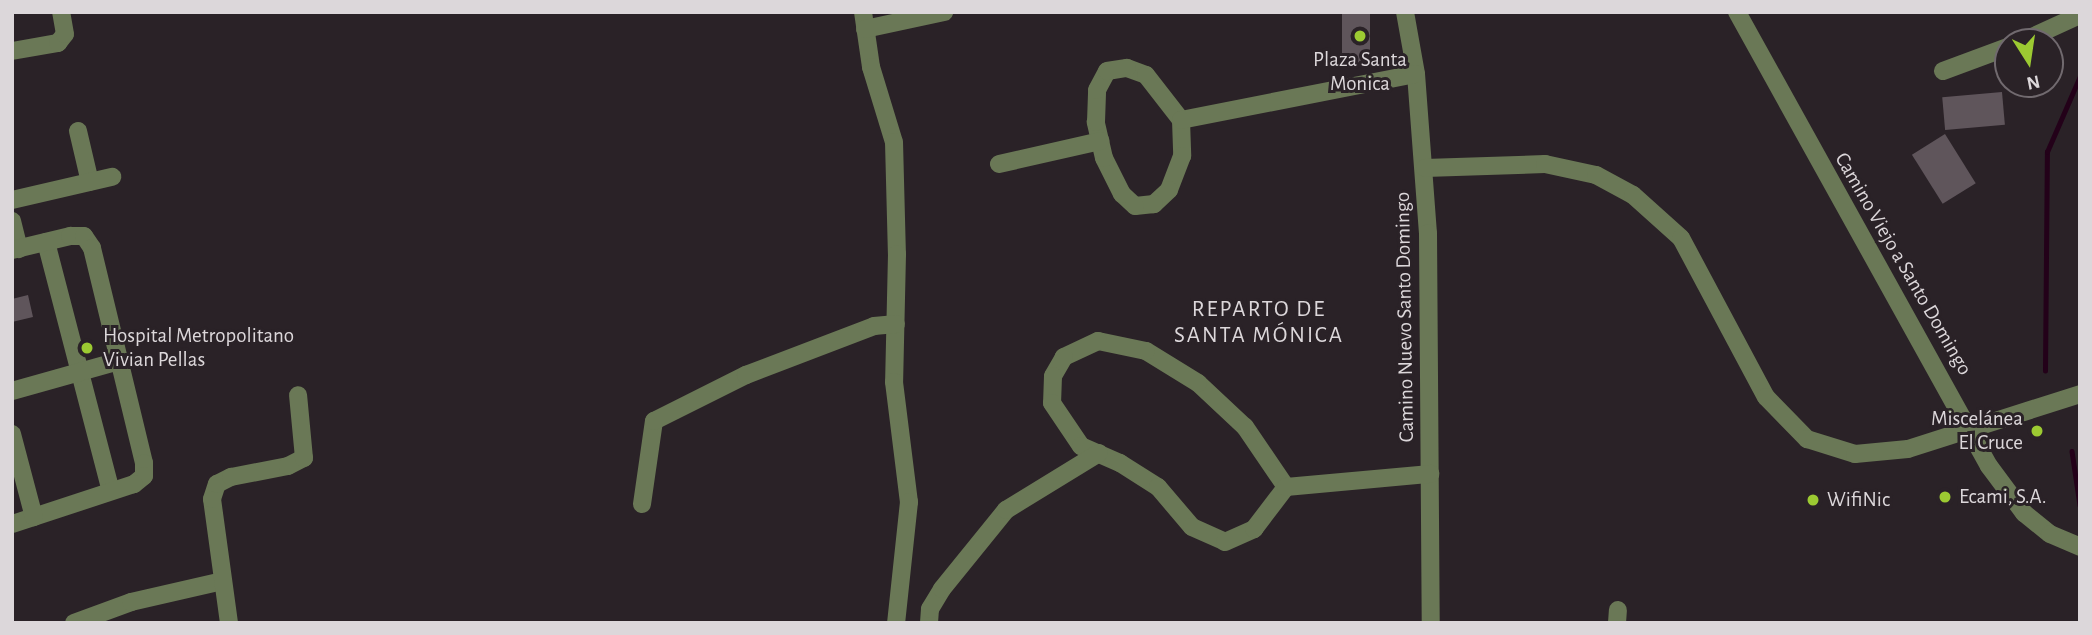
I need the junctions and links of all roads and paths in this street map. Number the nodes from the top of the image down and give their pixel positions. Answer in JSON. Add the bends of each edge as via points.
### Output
{"nodes":[{"id":1,"x":61,"y":12,"type":"edge"},
{"id":2,"x":944,"y":12,"type":"edge"},
{"id":3,"x":1405,"y":12,"type":"edge"},
{"id":4,"x":1737,"y":12,"type":"edge"},
{"id":5,"x":2080,"y":15,"type":"edge"},
{"id":6,"x":864,"y":21,"type":"edge"},
{"id":7,"x":2052,"y":28,"type":"edge"},
{"id":8,"x":12,"y":51,"type":"edge"},
{"id":9,"x":1994,"y":52,"type":"edge"},
{"id":10,"x":1943,"y":71,"type":"dead end"},
{"id":11,"x":1416,"y":74,"type":"junction"},
{"id":12,"x":1181,"y":120,"type":"junction"},
{"id":13,"x":78,"y":131,"type":"dead end"},
{"id":14,"x":1100,"y":141,"type":"junction"},
{"id":15,"x":999,"y":164,"type":"dead end"},
{"id":16,"x":1425,"y":168,"type":"junction"},
{"id":17,"x":112,"y":177,"type":"dead end"},
{"id":18,"x":89,"y":182,"type":"junction"},
{"id":19,"x":12,"y":200,"type":"edge"},
{"id":20,"x":12,"y":221,"type":"edge"},
{"id":21,"x":46,"y":242,"type":"junction"},
{"id":22,"x":16,"y":250,"type":"edge"},
{"id":23,"x":896,"y":324,"type":"junction"},
{"id":24,"x":119,"y":361,"type":"junction"},
{"id":25,"x":79,"y":372,"type":"junction"},
{"id":26,"x":12,"y":391,"type":"edge"},
{"id":27,"x":2080,"y":394,"type":"edge"},
{"id":28,"x":298,"y":396,"type":"dead end"},
{"id":29,"x":1971,"y":430,"type":"junction"},
{"id":30,"x":12,"y":434,"type":"edge"},
{"id":31,"x":1099,"y":453,"type":"junction"},
{"id":32,"x":1430,"y":474,"type":"junction"},
{"id":33,"x":1286,"y":487,"type":"junction"},
{"id":34,"x":111,"y":491,"type":"junction"},
{"id":35,"x":642,"y":504,"type":"dead end"},
{"id":36,"x":34,"y":517,"type":"junction"},
{"id":37,"x":12,"y":524,"type":"edge"},
{"id":38,"x":2080,"y":547,"type":"edge"},
{"id":39,"x":223,"y":581,"type":"junction"},
{"id":40,"x":74,"y":623,"type":"edge"},
{"id":41,"x":229,"y":623,"type":"edge"},
{"id":42,"x":896,"y":623,"type":"edge"},
{"id":43,"x":929,"y":623,"type":"edge"},
{"id":44,"x":1431,"y":623,"type":"edge"}],
"edges":[{"from":1,"to":8,"type":"street","via":[[65,34],[58,43]]},
{"from":2,"to":6,"type":"street"},
{"from":3,"to":11,"type":"street","name":"Camino Nuevo Santo Domingo"},
{"from":4,"to":29,"type":"street","name":"Camino Viejo a Santo Domingo"},
{"from":5,"to":7,"type":"street"},
{"from":6,"to":23,"type":"street","via":[[871,67],[894,142]]},
{"from":9,"to":10,"type":"street"},
{"from":11,"to":12,"type":"street"},
{"from":11,"to":16,"type":"street","name":"Camino Nuevo Santo Domingo"},
{"from":12,"to":14,"type":"street","via":[[1146,75],[1127,68],[1107,71],[1097,90]]},
{"from":12,"to":14,"type":"street","via":[[1182,156],[1169,190],[1154,204],[1135,206],[1122,194]]},
{"from":13,"to":18,"type":"street"},
{"from":14,"to":15,"type":"street"},
{"from":16,"to":29,"type":"street","via":[[1545,164],[1596,175],[1633,195],[1681,238],[1766,397],[1807,439],[1855,454],[1908,449]]},
{"from":16,"to":32,"type":"street","name":"Camino Nuevo Santo Domingo"},
{"from":17,"to":18,"type":"street"},
{"from":18,"to":19,"type":"street"},
{"from":20,"to":22,"type":"street"},
{"from":21,"to":22,"type":"street"},
{"from":21,"to":24,"type":"street","via":[[84,236],[92,248]]},
{"from":21,"to":25,"type":"street"},
{"from":23,"to":35,"type":"street","via":[[874,326],[746,375],[654,421]]},
{"from":23,"to":42,"type":"street","via":[[894,382],[909,502]]},
{"from":24,"to":25,"type":"street"},
{"from":24,"to":34,"type":"street","via":[[144,476]]},
{"from":25,"to":26,"type":"street"},
{"from":25,"to":34,"type":"street"},
{"from":27,"to":29,"type":"street"},
{"from":28,"to":39,"type":"street","via":[[304,458],[217,484],[212,499]]},
{"from":29,"to":38,"type":"street","name":"Camino Viejo a Santo Domingo","via":[[2012,502],[2050,534]]},
{"from":30,"to":36,"type":"street"},
{"from":31,"to":33,"type":"street","via":[[1158,488],[1192,527],[1225,542],[1254,529]]},
{"from":31,"to":33,"type":"street","via":[[1081,446],[1052,403],[1053,376],[1063,357],[1097,341],[1146,351],[1198,383],[1245,427]]},
{"from":31,"to":43,"type":"street","via":[[1006,510],[942,590],[930,609]]},
{"from":32,"to":33,"type":"street"},
{"from":32,"to":44,"type":"street","name":"Camino Nuevo Santo Domingo"},
{"from":34,"to":36,"type":"street"},
{"from":36,"to":37,"type":"street"},
{"from":39,"to":40,"type":"street","via":[[131,602]]},
{"from":39,"to":41,"type":"street"}]}
